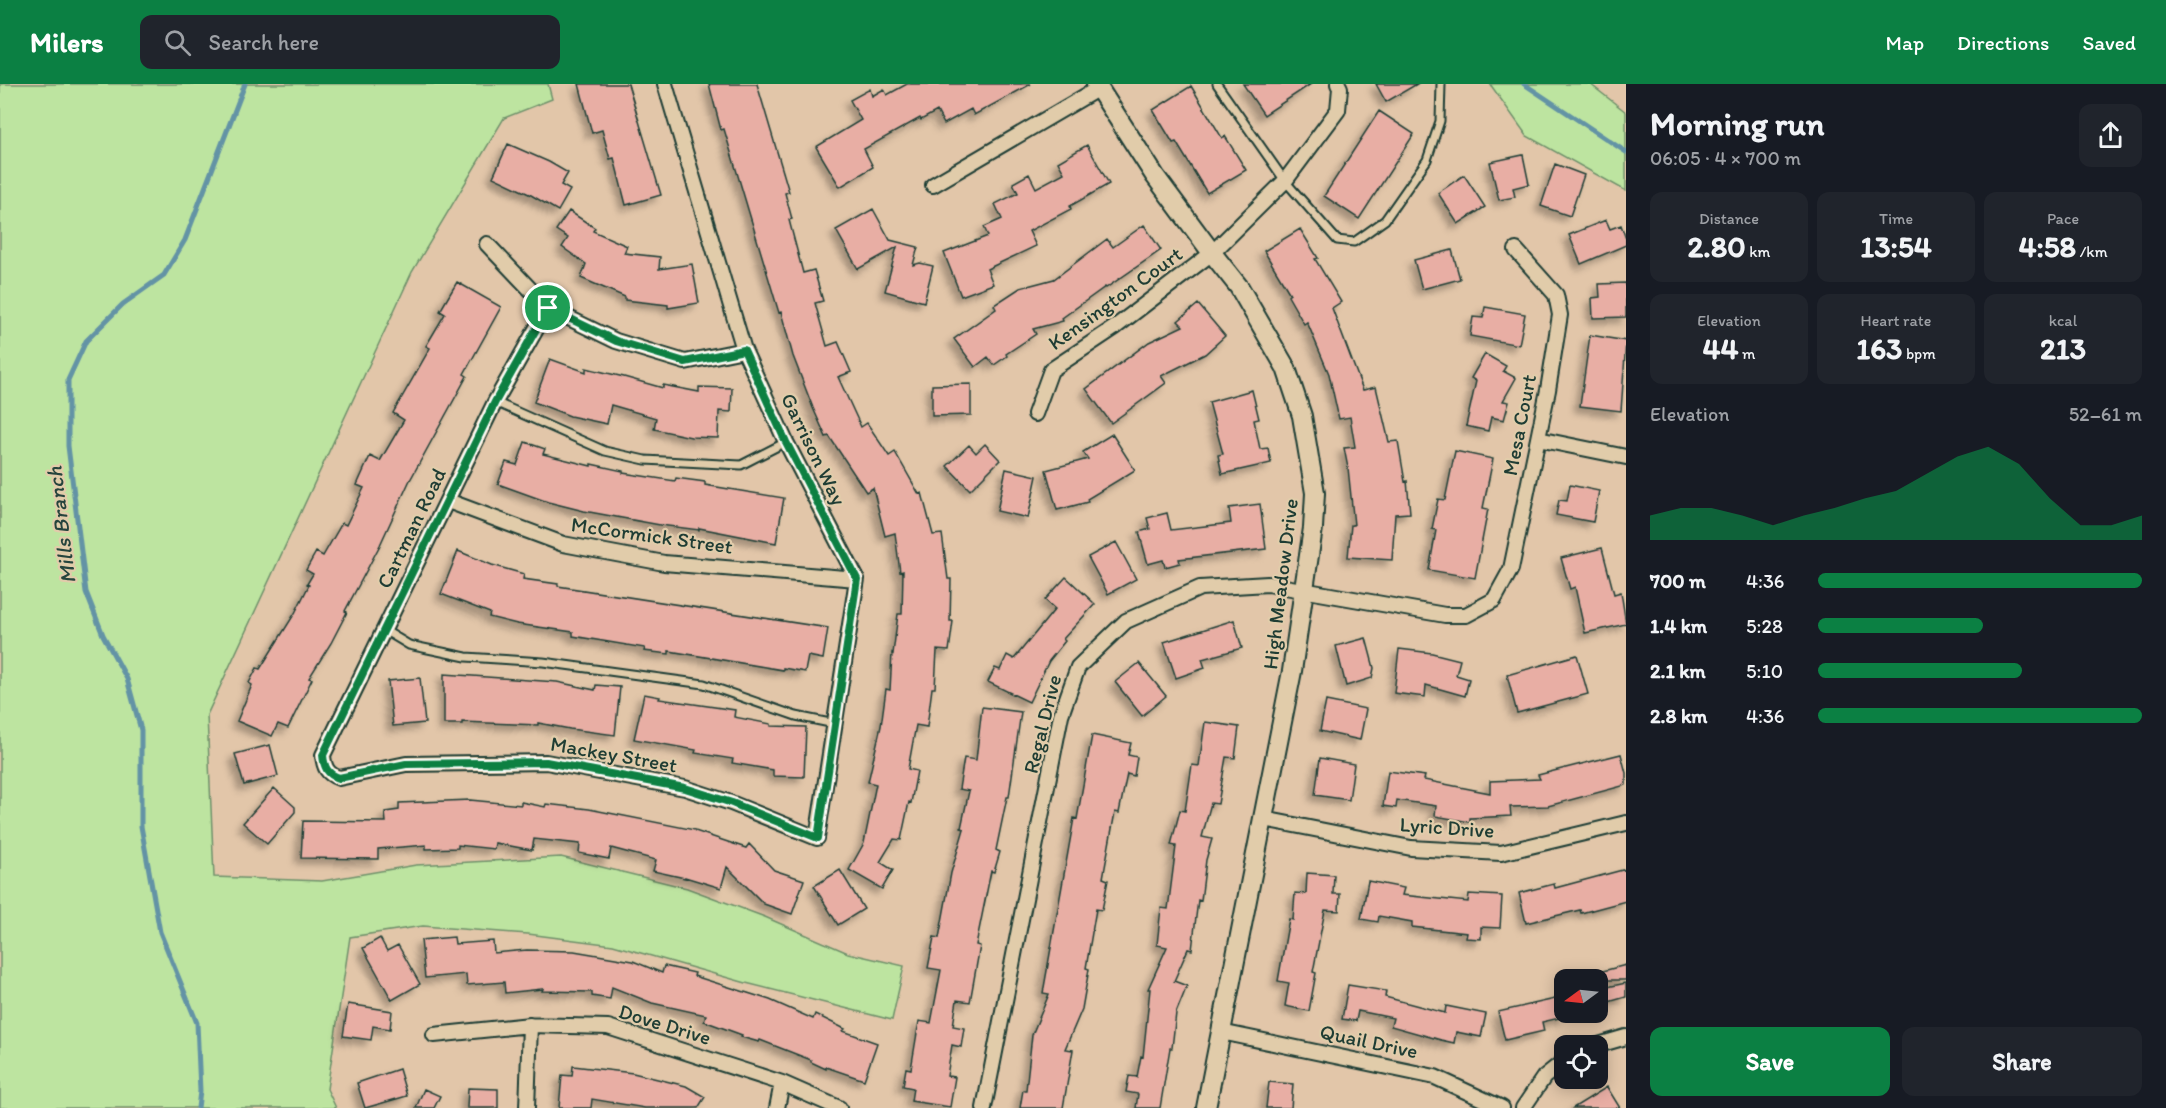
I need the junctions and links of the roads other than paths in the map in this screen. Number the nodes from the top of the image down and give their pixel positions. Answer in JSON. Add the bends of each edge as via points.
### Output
{"nodes":[{"id":1,"x":665,"y":84,"type":"edge"},
{"id":2,"x":1216,"y":84,"type":"edge"},
{"id":3,"x":1338,"y":84,"type":"edge"},
{"id":4,"x":1441,"y":84,"type":"edge"},
{"id":5,"x":1098,"y":86,"type":"edge"},
{"id":6,"x":1285,"y":181,"type":"junction"},
{"id":7,"x":933,"y":185,"type":"dead end"},
{"id":8,"x":487,"y":244,"type":"dead end"},
{"id":9,"x":1516,"y":250,"type":"dead end"},
{"id":10,"x":1212,"y":254,"type":"junction"},
{"id":11,"x":548,"y":308,"type":"junction"},
{"id":12,"x":744,"y":350,"type":"junction"},
{"id":13,"x":495,"y":402,"type":"junction"},
{"id":14,"x":1035,"y":414,"type":"dead end"},
{"id":15,"x":1538,"y":439,"type":"junction"},
{"id":16,"x":786,"y":442,"type":"junction"},
{"id":17,"x":1626,"y":456,"type":"edge"},
{"id":18,"x":448,"y":501,"type":"junction"},
{"id":19,"x":857,"y":579,"type":"junction"},
{"id":20,"x":1304,"y":590,"type":"junction"},
{"id":21,"x":1479,"y":608,"type":"joint"},
{"id":22,"x":384,"y":630,"type":"junction"},
{"id":23,"x":835,"y":724,"type":"junction"},
{"id":24,"x":327,"y":771,"type":"joint"},
{"id":25,"x":1264,"y":819,"type":"junction"},
{"id":26,"x":1626,"y":823,"type":"edge"},
{"id":27,"x":530,"y":1025,"type":"junction"},
{"id":28,"x":1221,"y":1032,"type":"junction"},
{"id":29,"x":434,"y":1035,"type":"dead end"},
{"id":30,"x":1626,"y":1037,"type":"edge"},
{"id":31,"x":1608,"y":1042,"type":"edge"},
{"id":32,"x":1554,"y":1069,"type":"edge"},
{"id":33,"x":782,"y":1083,"type":"junction"},
{"id":34,"x":527,"y":1108,"type":"edge"},
{"id":35,"x":777,"y":1108,"type":"edge"},
{"id":36,"x":839,"y":1108,"type":"edge"},
{"id":37,"x":984,"y":1108,"type":"edge"},
{"id":38,"x":1206,"y":1108,"type":"edge"},
{"id":39,"x":1502,"y":1108,"type":"edge"},
{"id":40,"x":1523,"y":1108,"type":"edge"}],
"edges":[{"from":1,"to":12,"type":"street","name":"Garrison Way"},
{"from":2,"to":6,"type":"lane"},
{"from":3,"to":6,"type":"street","name":"Kensington Court","via":[[1338,110]]},
{"from":4,"to":6,"type":"lane","via":[[1440,121],[1427,160],[1385,220],[1354,242],[1337,240]]},
{"from":5,"to":7,"type":"street"},
{"from":5,"to":10,"type":"street","name":"High Meadow Drive","via":[[1155,176]]},
{"from":6,"to":10,"type":"street","name":"Kensington Court"},
{"from":8,"to":11,"type":"street"},
{"from":9,"to":15,"type":"street","name":"Mesa Court","via":[[1556,295],[1560,315]]},
{"from":10,"to":14,"type":"street","name":"Kensington Court","via":[[1051,370]]},
{"from":10,"to":20,"type":"street","name":"High Meadow Drive","via":[[1239,287],[1286,368],[1302,417],[1315,493]]},
{"from":11,"to":12,"type":"street","via":[[616,341],[685,362]]},
{"from":11,"to":13,"type":"street","name":"Cartman Road"},
{"from":12,"to":16,"type":"street","name":"Garrison Way"},
{"from":13,"to":16,"type":"lane","via":[[605,451],[645,460],[741,465]]},
{"from":13,"to":18,"type":"street","name":"Cartman Road"},
{"from":15,"to":17,"type":"street"},
{"from":15,"to":21,"type":"street","name":"Mesa Court","via":[[1511,569],[1494,600]]},
{"from":16,"to":19,"type":"street","name":"Garrison Way"},
{"from":18,"to":19,"type":"street","name":"McCormick Street","via":[[563,544],[664,563]]},
{"from":18,"to":22,"type":"street","name":"Cartman Road"},
{"from":19,"to":23,"type":"street"},
{"from":20,"to":21,"type":"street","name":"Regal Drive","via":[[1446,615],[1466,615]]},
{"from":20,"to":25,"type":"street","name":"High Meadow Drive"},
{"from":20,"to":37,"type":"street","name":"Regal Drive","via":[[1268,584],[1200,588],[1126,621],[1078,667],[1061,715]]},
{"from":22,"to":23,"type":"lane","via":[[409,645],[466,657],[543,662],[704,684],[796,716]]},
{"from":22,"to":24,"type":"street","name":"Cartman Road","via":[[323,755]]},
{"from":23,"to":24,"type":"street","name":"Mackey Street","via":[[818,838],[685,788],[546,762],[406,764],[339,778]]},
{"from":25,"to":26,"type":"street","name":"Lyric Drive","via":[[1412,848],[1502,853]]},
{"from":25,"to":28,"type":"street","name":"High Meadow Drive"},
{"from":27,"to":29,"type":"street","name":"Dove Drive"},
{"from":27,"to":33,"type":"street","name":"Dove Drive","via":[[608,1027]]},
{"from":27,"to":34,"type":"street"},
{"from":28,"to":38,"type":"street","name":"High Meadow Drive"},
{"from":28,"to":39,"type":"street","name":"Quail Drive","via":[[1435,1077]]},
{"from":30,"to":31,"type":"street"},
{"from":32,"to":40,"type":"street"},
{"from":33,"to":35,"type":"street"},
{"from":33,"to":36,"type":"street","name":"Dove Drive"}]}
